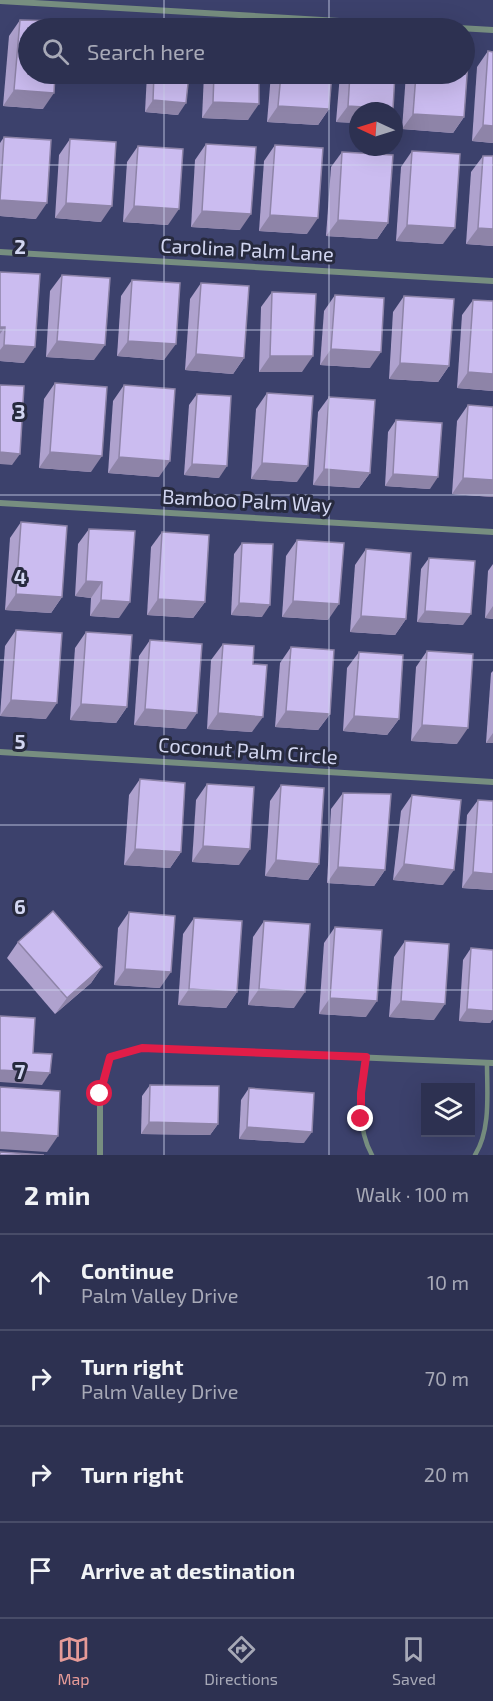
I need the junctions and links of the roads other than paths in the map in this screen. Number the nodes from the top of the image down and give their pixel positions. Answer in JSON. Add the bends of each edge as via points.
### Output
{"nodes":[{"id":1,"x":0,"y":1,"type":"edge"},
{"id":2,"x":289,"y":18,"type":"edge"},
{"id":3,"x":475,"y":29,"type":"edge"},
{"id":4,"x":493,"y":30,"type":"edge"},
{"id":5,"x":0,"y":252,"type":"edge"},
{"id":6,"x":493,"y":281,"type":"edge"},
{"id":7,"x":0,"y":503,"type":"edge"},
{"id":8,"x":493,"y":532,"type":"edge"},
{"id":9,"x":0,"y":752,"type":"edge"},
{"id":10,"x":493,"y":782,"type":"edge"},
{"id":11,"x":366,"y":1057,"type":"junction"},
{"id":12,"x":490,"y":1063,"type":"edge"},
{"id":13,"x":100,"y":1155,"type":"edge"},
{"id":14,"x":372,"y":1155,"type":"edge"},
{"id":15,"x":475,"y":1155,"type":"edge"}],
"edges":[{"from":1,"to":2,"type":"street"},
{"from":3,"to":4,"type":"street"},
{"from":5,"to":6,"type":"street","name":"Carolina Palm Lane"},
{"from":7,"to":8,"type":"street","name":"Bamboo Palm Way"},
{"from":9,"to":10,"type":"street","name":"Coconut Palm Circle"},
{"from":11,"to":12,"type":"street"},
{"from":11,"to":13,"type":"street","via":[[142,1048],[110,1057],[100,1094]]},
{"from":11,"to":14,"type":"lane","via":[[361,1119],[364,1141]]},
{"from":12,"to":15,"type":"lane","via":[[482,1145]]}]}
